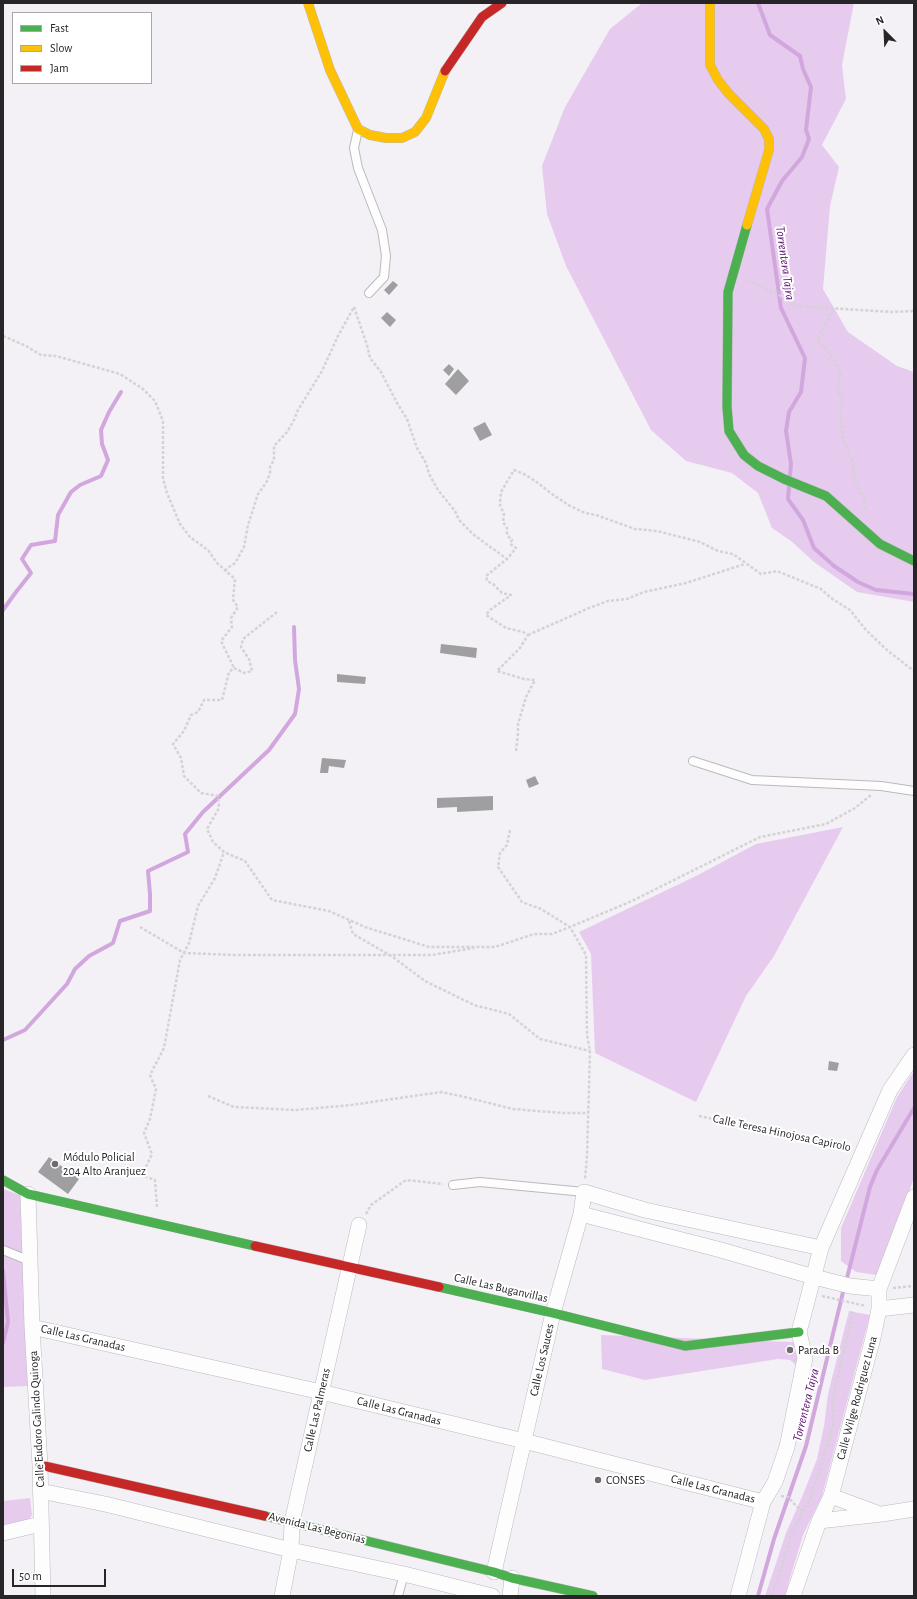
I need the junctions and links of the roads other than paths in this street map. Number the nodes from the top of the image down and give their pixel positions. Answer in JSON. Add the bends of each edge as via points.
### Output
{"nodes":[{"id":1,"x":308,"y":3,"type":"edge"},
{"id":2,"x":502,"y":3,"type":"edge"},
{"id":3,"x":710,"y":3,"type":"edge"},
{"id":4,"x":358,"y":129,"type":"junction"},
{"id":5,"x":369,"y":293,"type":"dead end"},
{"id":6,"x":914,"y":561,"type":"edge"},
{"id":7,"x":693,"y":761,"type":"dead end"},
{"id":8,"x":914,"y":791,"type":"edge"},
{"id":9,"x":914,"y":1055,"type":"edge"},
{"id":10,"x":3,"y":1180,"type":"edge"},
{"id":11,"x":453,"y":1185,"type":"road end"},
{"id":12,"x":584,"y":1192,"type":"junction"},
{"id":13,"x":28,"y":1194,"type":"junction"},
{"id":14,"x":914,"y":1198,"type":"edge"},
{"id":15,"x":581,"y":1214,"type":"junction"},
{"id":16,"x":359,"y":1225,"type":"road end"},
{"id":17,"x":821,"y":1248,"type":"junction"},
{"id":18,"x":3,"y":1250,"type":"edge"},
{"id":19,"x":30,"y":1260,"type":"junction"},
{"id":20,"x":351,"y":1266,"type":"junction"},
{"id":21,"x":812,"y":1282,"type":"junction"},
{"id":22,"x":880,"y":1289,"type":"junction"},
{"id":23,"x":914,"y":1305,"type":"edge"},
{"id":24,"x":879,"y":1310,"type":"junction"},
{"id":25,"x":553,"y":1312,"type":"junction"},
{"id":26,"x":32,"y":1327,"type":"junction"},
{"id":27,"x":799,"y":1332,"type":"junction"},
{"id":28,"x":321,"y":1392,"type":"junction"},
{"id":29,"x":524,"y":1441,"type":"junction"},
{"id":30,"x":40,"y":1465,"type":"junction"},
{"id":31,"x":40,"y":1491,"type":"junction"},
{"id":32,"x":831,"y":1496,"type":"junction"},
{"id":33,"x":763,"y":1502,"type":"junction"},
{"id":34,"x":914,"y":1509,"type":"edge"},
{"id":35,"x":882,"y":1514,"type":"junction"},
{"id":36,"x":822,"y":1516,"type":"junction"},
{"id":37,"x":292,"y":1522,"type":"junction"},
{"id":38,"x":41,"y":1524,"type":"junction"},
{"id":39,"x":3,"y":1532,"type":"edge"},
{"id":40,"x":291,"y":1550,"type":"junction"},
{"id":41,"x":494,"y":1572,"type":"junction"},
{"id":42,"x":404,"y":1574,"type":"junction"},
{"id":43,"x":512,"y":1578,"type":"junction"},
{"id":44,"x":43,"y":1596,"type":"edge"},
{"id":45,"x":282,"y":1596,"type":"edge"},
{"id":46,"x":398,"y":1596,"type":"edge"},
{"id":47,"x":492,"y":1596,"type":"edge"},
{"id":48,"x":510,"y":1596,"type":"edge"},
{"id":49,"x":593,"y":1596,"type":"edge"},
{"id":50,"x":738,"y":1596,"type":"edge"},
{"id":51,"x":793,"y":1596,"type":"edge"}],
"edges":[{"from":1,"to":4,"type":"street","via":[[330,70]]},
{"from":2,"to":4,"type":"street","via":[[482,18],[445,71],[426,118],[415,132],[402,138],[386,138],[370,135]]},
{"from":3,"to":6,"type":"street","via":[[710,65],[729,94],[764,129],[769,139],[769,150],[728,292],[729,431],[744,455],[758,466],[826,496],[880,544]]},
{"from":4,"to":5,"type":"lane","via":[[354,148],[358,168],[382,230],[386,256],[384,277]]},
{"from":7,"to":8,"type":"lane","via":[[752,780],[881,786]]},
{"from":9,"to":17,"type":"street","via":[[890,1090]]},
{"from":10,"to":13,"type":"street","name":"Calle Las Buganvillas"},
{"from":11,"to":12,"type":"lane","via":[[480,1182]]},
{"from":12,"to":15,"type":"street","name":"Calle Los Sauces"},
{"from":12,"to":17,"type":"street","via":[[645,1210]]},
{"from":13,"to":19,"type":"street","name":"Calle Eudoro Galindo Quiroga"},
{"from":13,"to":20,"type":"street","name":"Calle Las Buganvillas"},
{"from":14,"to":22,"type":"street","name":"Calle Wilge Rodriguez Luna"},
{"from":15,"to":21,"type":"street","via":[[721,1250]]},
{"from":15,"to":25,"type":"street","name":"Calle Los Sauces"},
{"from":16,"to":20,"type":"street","name":"Calle Las Palmeras"},
{"from":17,"to":21,"type":"street"},
{"from":18,"to":19,"type":"lane"},
{"from":19,"to":26,"type":"street","name":"Calle Eudoro Galindo Quiroga"},
{"from":20,"to":25,"type":"street","name":"Calle Las Buganvillas"},
{"from":20,"to":28,"type":"street","name":"Calle Las Palmeras"},
{"from":21,"to":22,"type":"street"},
{"from":21,"to":27,"type":"street"},
{"from":22,"to":24,"type":"street","name":"Calle Wilge Rodriguez Luna"},
{"from":23,"to":24,"type":"street"},
{"from":24,"to":32,"type":"street","name":"Calle Wilge Rodriguez Luna"},
{"from":25,"to":27,"type":"street","name":"Calle Las Buganvillas","via":[[685,1346]]},
{"from":25,"to":29,"type":"street","name":"Calle Los Sauces"},
{"from":26,"to":28,"type":"street","name":"Calle Las Granadas"},
{"from":26,"to":30,"type":"street","name":"Calle Eudoro Galindo Quiroga"},
{"from":27,"to":33,"type":"street","via":[[805,1358],[788,1447],[775,1482]]},
{"from":28,"to":29,"type":"street","name":"Calle Las Granadas"},
{"from":28,"to":37,"type":"street","name":"Calle Las Palmeras"},
{"from":29,"to":33,"type":"street","name":"Calle Las Granadas"},
{"from":29,"to":41,"type":"street","name":"Calle Los Sauces"},
{"from":30,"to":31,"type":"street","name":"Calle Eudoro Galindo Quiroga"},
{"from":30,"to":37,"type":"street","name":"Avenida Las Begonias"},
{"from":31,"to":38,"type":"street","name":"Calle Eudoro Galindo Quiroga"},
{"from":31,"to":40,"type":"street","name":"Avenida Las Begonias","via":[[105,1504]]},
{"from":32,"to":35,"type":"street"},
{"from":32,"to":36,"type":"street","name":"Calle Wilge Rodriguez Luna"},
{"from":33,"to":50,"type":"street"},
{"from":34,"to":35,"type":"street"},
{"from":35,"to":36,"type":"street"},
{"from":36,"to":51,"type":"street","name":"Calle Wilge Rodriguez Luna"},
{"from":37,"to":40,"type":"street","name":"Calle Las Palmeras"},
{"from":37,"to":41,"type":"street","name":"Avenida Las Begonias"},
{"from":38,"to":39,"type":"street"},
{"from":38,"to":44,"type":"street","name":"Calle Eudoro Galindo Quiroga"},
{"from":40,"to":42,"type":"street","name":"Avenida Las Begonias"},
{"from":40,"to":45,"type":"street","name":"Calle Las Palmeras"},
{"from":41,"to":43,"type":"street","name":"Avenida Las Begonias"},
{"from":42,"to":46,"type":"lane"},
{"from":42,"to":47,"type":"street","name":"Avenida Las Begonias"},
{"from":43,"to":48,"type":"street"},
{"from":43,"to":49,"type":"street","name":"Avenida Las Begonias"}]}
